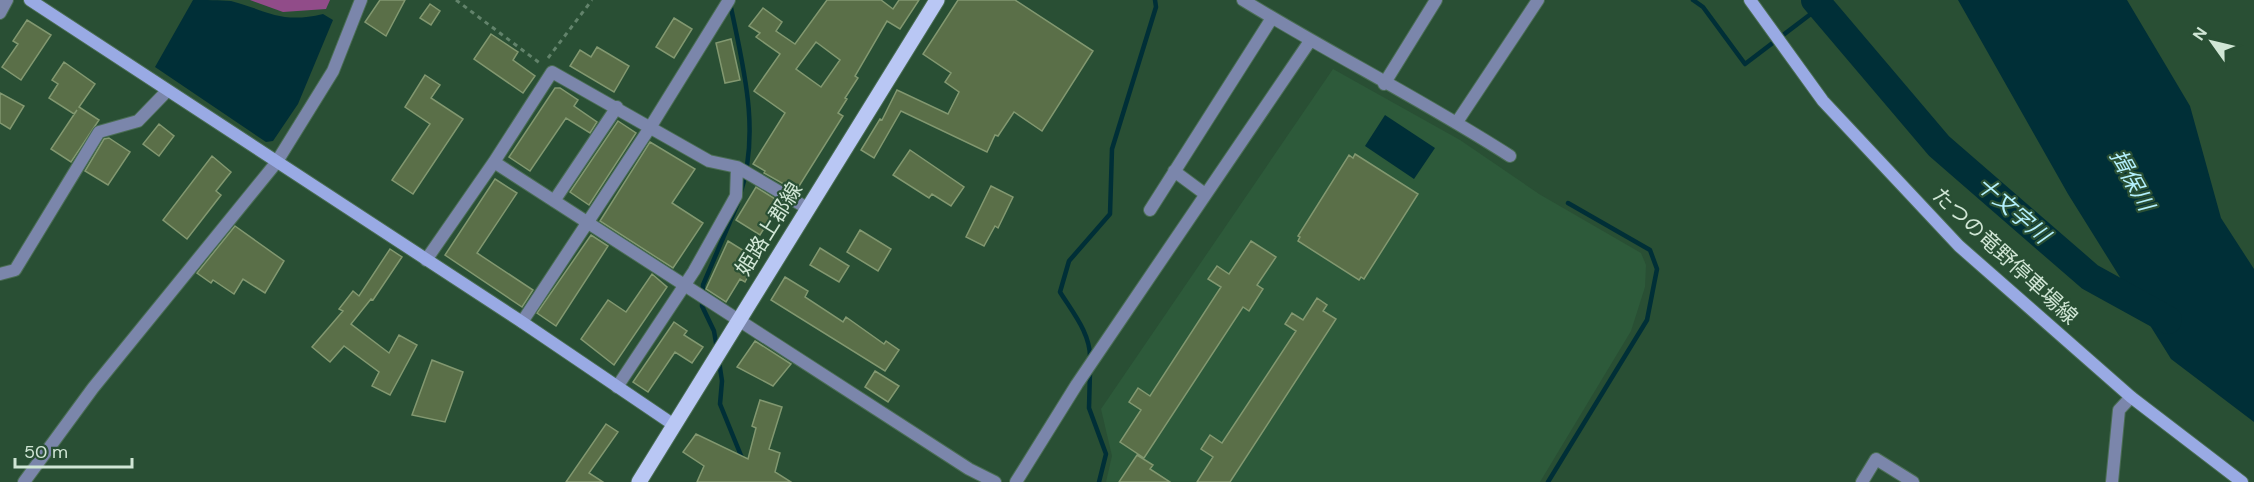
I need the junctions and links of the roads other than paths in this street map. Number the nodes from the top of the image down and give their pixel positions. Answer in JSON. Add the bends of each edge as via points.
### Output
{"nodes":[{"id":1,"x":7,"y":0,"type":"edge"},
{"id":2,"x":30,"y":0,"type":"edge"},
{"id":3,"x":361,"y":0,"type":"edge"},
{"id":4,"x":729,"y":0,"type":"edge"},
{"id":5,"x":937,"y":0,"type":"edge"},
{"id":6,"x":1243,"y":0,"type":"edge"},
{"id":7,"x":1436,"y":0,"type":"edge"},
{"id":8,"x":1538,"y":0,"type":"edge"},
{"id":9,"x":1749,"y":0,"type":"edge"},
{"id":10,"x":0,"y":13,"type":"edge"},
{"id":11,"x":1272,"y":18,"type":"junction"},
{"id":12,"x":1310,"y":41,"type":"junction"},
{"id":13,"x":1384,"y":84,"type":"junction"},
{"id":14,"x":167,"y":91,"type":"junction"},
{"id":15,"x":616,"y":107,"type":"junction"},
{"id":16,"x":1457,"y":122,"type":"junction"},
{"id":17,"x":651,"y":126,"type":"junction"},
{"id":18,"x":1509,"y":156,"type":"dead end"},
{"id":19,"x":494,"y":162,"type":"junction"},
{"id":20,"x":276,"y":163,"type":"junction"},
{"id":21,"x":737,"y":167,"type":"junction"},
{"id":22,"x":1174,"y":171,"type":"junction"},
{"id":23,"x":1205,"y":194,"type":"junction"},
{"id":24,"x":554,"y":201,"type":"junction"},
{"id":25,"x":807,"y":208,"type":"junction"},
{"id":26,"x":1150,"y":210,"type":"dead end"},
{"id":27,"x":588,"y":222,"type":"junction"},
{"id":28,"x":426,"y":260,"type":"junction"},
{"id":29,"x":0,"y":274,"type":"edge"},
{"id":30,"x":684,"y":283,"type":"junction"},
{"id":31,"x":739,"y":318,"type":"junction"},
{"id":32,"x":522,"y":322,"type":"junction"},
{"id":33,"x":618,"y":387,"type":"junction"},
{"id":34,"x":2130,"y":397,"type":"junction"},
{"id":35,"x":674,"y":425,"type":"junction"},
{"id":36,"x":30,"y":480,"type":"edge"},
{"id":37,"x":639,"y":482,"type":"edge"},
{"id":38,"x":995,"y":482,"type":"edge"},
{"id":39,"x":1016,"y":482,"type":"edge"},
{"id":40,"x":1862,"y":482,"type":"edge"},
{"id":41,"x":1913,"y":482,"type":"edge"},
{"id":42,"x":2112,"y":482,"type":"edge"},
{"id":43,"x":2242,"y":482,"type":"edge"}],
"edges":[{"from":1,"to":10,"type":"street"},
{"from":2,"to":14,"type":"street"},
{"from":3,"to":20,"type":"street","via":[[333,71]]},
{"from":4,"to":17,"type":"street"},
{"from":5,"to":25,"type":"main road","name":"姫路上郡線"},
{"from":6,"to":11,"type":"street"},
{"from":7,"to":13,"type":"street"},
{"from":8,"to":16,"type":"street"},
{"from":9,"to":34,"type":"street","name":"たつの竜野停車場線","via":[[1823,101],[1959,246]]},
{"from":11,"to":12,"type":"street"},
{"from":11,"to":22,"type":"street"},
{"from":12,"to":13,"type":"street"},
{"from":12,"to":23,"type":"street"},
{"from":13,"to":16,"type":"street"},
{"from":14,"to":20,"type":"street"},
{"from":14,"to":29,"type":"street","via":[[138,121],[99,132],[15,270]]},
{"from":15,"to":17,"type":"street"},
{"from":15,"to":19,"type":"street","via":[[548,69]]},
{"from":15,"to":24,"type":"street"},
{"from":16,"to":18,"type":"street"},
{"from":17,"to":21,"type":"street","via":[[709,160]]},
{"from":17,"to":27,"type":"street"},
{"from":19,"to":24,"type":"street"},
{"from":19,"to":28,"type":"street"},
{"from":20,"to":28,"type":"street"},
{"from":20,"to":36,"type":"street","via":[[100,378]]},
{"from":21,"to":25,"type":"street"},
{"from":21,"to":30,"type":"street","via":[[736,196]]},
{"from":22,"to":23,"type":"street"},
{"from":22,"to":26,"type":"street"},
{"from":23,"to":39,"type":"street"},
{"from":24,"to":27,"type":"street"},
{"from":25,"to":31,"type":"main road","name":"姫路上郡線"},
{"from":27,"to":30,"type":"street"},
{"from":27,"to":32,"type":"street"},
{"from":28,"to":32,"type":"street"},
{"from":30,"to":31,"type":"street"},
{"from":30,"to":33,"type":"street"},
{"from":31,"to":35,"type":"main road","name":"姫路上郡線"},
{"from":31,"to":38,"type":"street","via":[[969,469]]},
{"from":32,"to":33,"type":"street"},
{"from":33,"to":35,"type":"street"},
{"from":34,"to":42,"type":"street","via":[[2119,410]]},
{"from":34,"to":43,"type":"street","name":"たつの竜野停車場線"},
{"from":35,"to":37,"type":"main road","name":"姫路上郡線"},
{"from":40,"to":41,"type":"street","via":[[1876,459]]}]}
